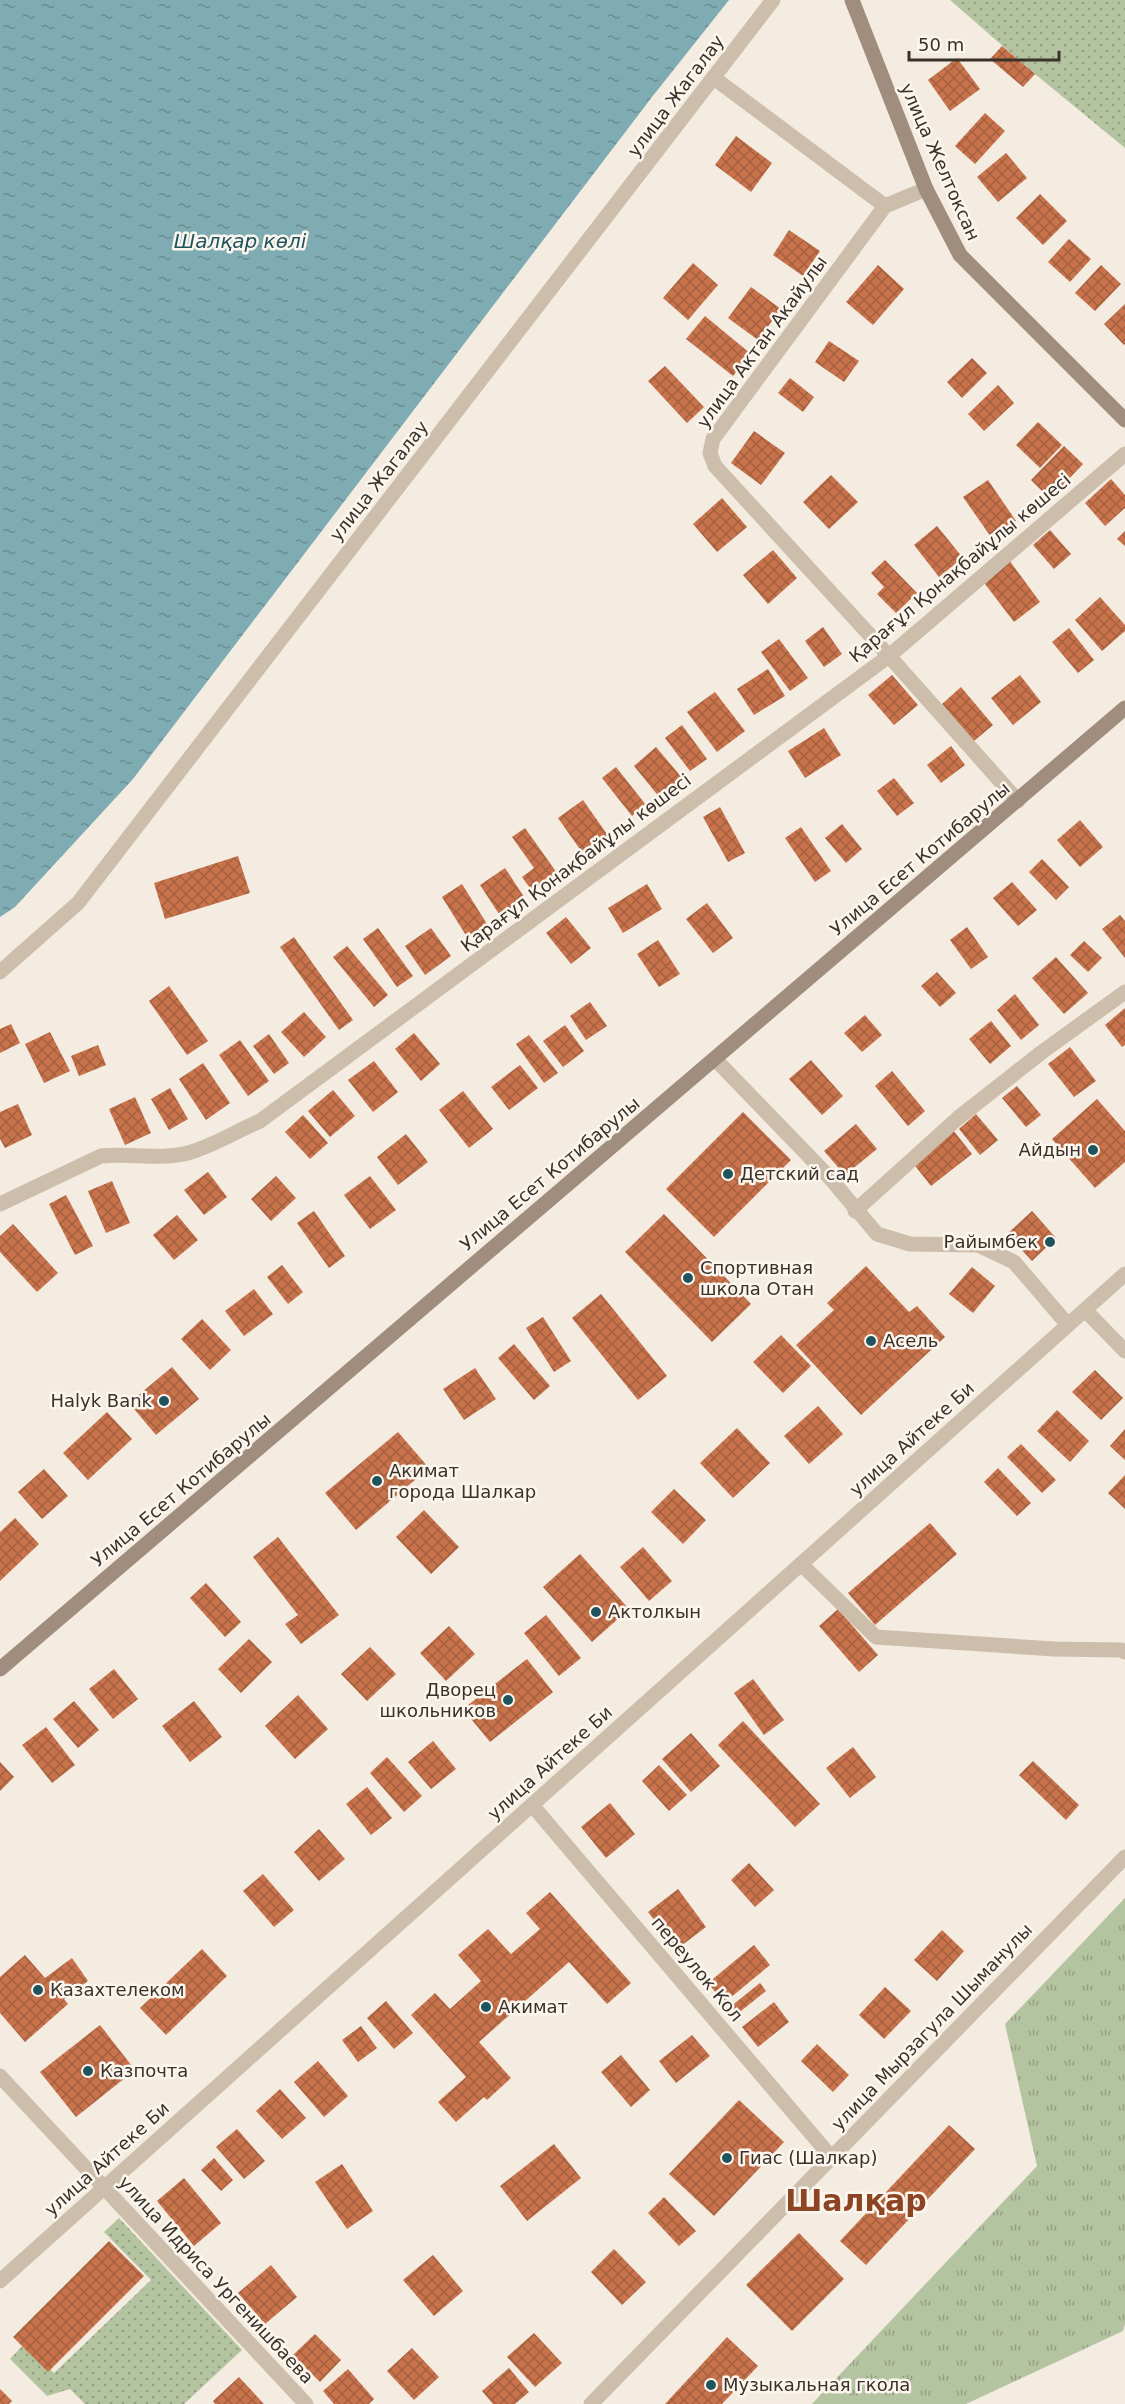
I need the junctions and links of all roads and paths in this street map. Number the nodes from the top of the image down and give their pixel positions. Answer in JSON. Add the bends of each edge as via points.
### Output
{"nodes":[{"id":1,"x":773,"y":0,"type":"edge"},
{"id":2,"x":852,"y":0,"type":"edge"},
{"id":3,"x":714,"y":78,"type":"junction"},
{"id":4,"x":926,"y":189,"type":"junction"},
{"id":5,"x":885,"y":206,"type":"junction"},
{"id":6,"x":1125,"y":420,"type":"edge"},
{"id":7,"x":1125,"y":454,"type":"edge"},
{"id":8,"x":889,"y":656,"type":"junction"},
{"id":9,"x":1125,"y":708,"type":"edge"},
{"id":10,"x":1018,"y":801,"type":"junction"},
{"id":11,"x":0,"y":972,"type":"edge"},
{"id":12,"x":1125,"y":992,"type":"edge"},
{"id":13,"x":715,"y":1059,"type":"junction"},
{"id":14,"x":0,"y":1204,"type":"edge"},
{"id":15,"x":855,"y":1211,"type":"junction"},
{"id":16,"x":1125,"y":1274,"type":"edge"},
{"id":17,"x":1085,"y":1310,"type":"junction"},
{"id":18,"x":1068,"y":1325,"type":"junction"},
{"id":19,"x":1125,"y":1352,"type":"edge"},
{"id":20,"x":801,"y":1564,"type":"junction"},
{"id":21,"x":1125,"y":1653,"type":"edge"},
{"id":22,"x":0,"y":1669,"type":"edge"},
{"id":23,"x":532,"y":1805,"type":"junction"},
{"id":24,"x":1125,"y":1857,"type":"edge"},
{"id":25,"x":0,"y":2076,"type":"edge"},
{"id":26,"x":832,"y":2158,"type":"junction"},
{"id":27,"x":103,"y":2188,"type":"junction"},
{"id":28,"x":0,"y":2281,"type":"edge"},
{"id":29,"x":306,"y":2404,"type":"edge"},
{"id":30,"x":591,"y":2404,"type":"edge"}],
"edges":[{"from":1,"to":3,"type":"street","name":"улица Жагалау"},
{"from":2,"to":4,"type":"main road","name":"улица Желтоксан"},
{"from":3,"to":5,"type":"street"},
{"from":3,"to":11,"type":"street","name":"улица Жагалау","via":[[78,903]]},
{"from":4,"to":5,"type":"street"},
{"from":4,"to":6,"type":"main road","name":"улица Желтоксан","via":[[960,255]]},
{"from":5,"to":8,"type":"street","name":"улица Актан Акайулы","via":[[713,439],[710,453],[715,466]]},
{"from":7,"to":8,"type":"street","name":"Қарағұл Қонақбайұлы көшесі"},
{"from":8,"to":10,"type":"street","name":"улица Актан Акайулы"},
{"from":8,"to":14,"type":"street","name":"Қарағұл Қонақбайұлы көшесі","via":[[260,1121],[189,1153],[101,1156]]},
{"from":9,"to":10,"type":"main road","name":"Улица Есет Котибарулы"},
{"from":10,"to":13,"type":"main road","name":"Улица Есет Котибарулы"},
{"from":12,"to":15,"type":"street","via":[[958,1118]]},
{"from":13,"to":15,"type":"street","via":[[830,1178]]},
{"from":13,"to":22,"type":"main road","name":"Улица Есет Котибарулы"},
{"from":15,"to":18,"type":"street","via":[[877,1234],[910,1244],[978,1245],[1014,1262]]},
{"from":16,"to":17,"type":"street","name":"улица Айтеке Би"},
{"from":17,"to":18,"type":"street","name":"улица Айтеке Би"},
{"from":17,"to":19,"type":"street"},
{"from":18,"to":20,"type":"street","name":"улица Айтеке Би"},
{"from":20,"to":21,"type":"street","via":[[876,1637]]},
{"from":20,"to":23,"type":"street","name":"улица Айтеке Би"},
{"from":23,"to":26,"type":"street","name":"переулок Кол"},
{"from":23,"to":27,"type":"street","name":"улица Айтеке Би"},
{"from":24,"to":26,"type":"street","name":"улица Мырзагула Шыманулы"},
{"from":25,"to":27,"type":"street","name":"улица Идриса Ургенишбаева"},
{"from":26,"to":30,"type":"street","name":"улица Мырзагула Шыманулы"},
{"from":27,"to":28,"type":"street","name":"улица Айтеке Би"},
{"from":27,"to":29,"type":"street","name":"улица Идриса Ургенишбаева"}]}
